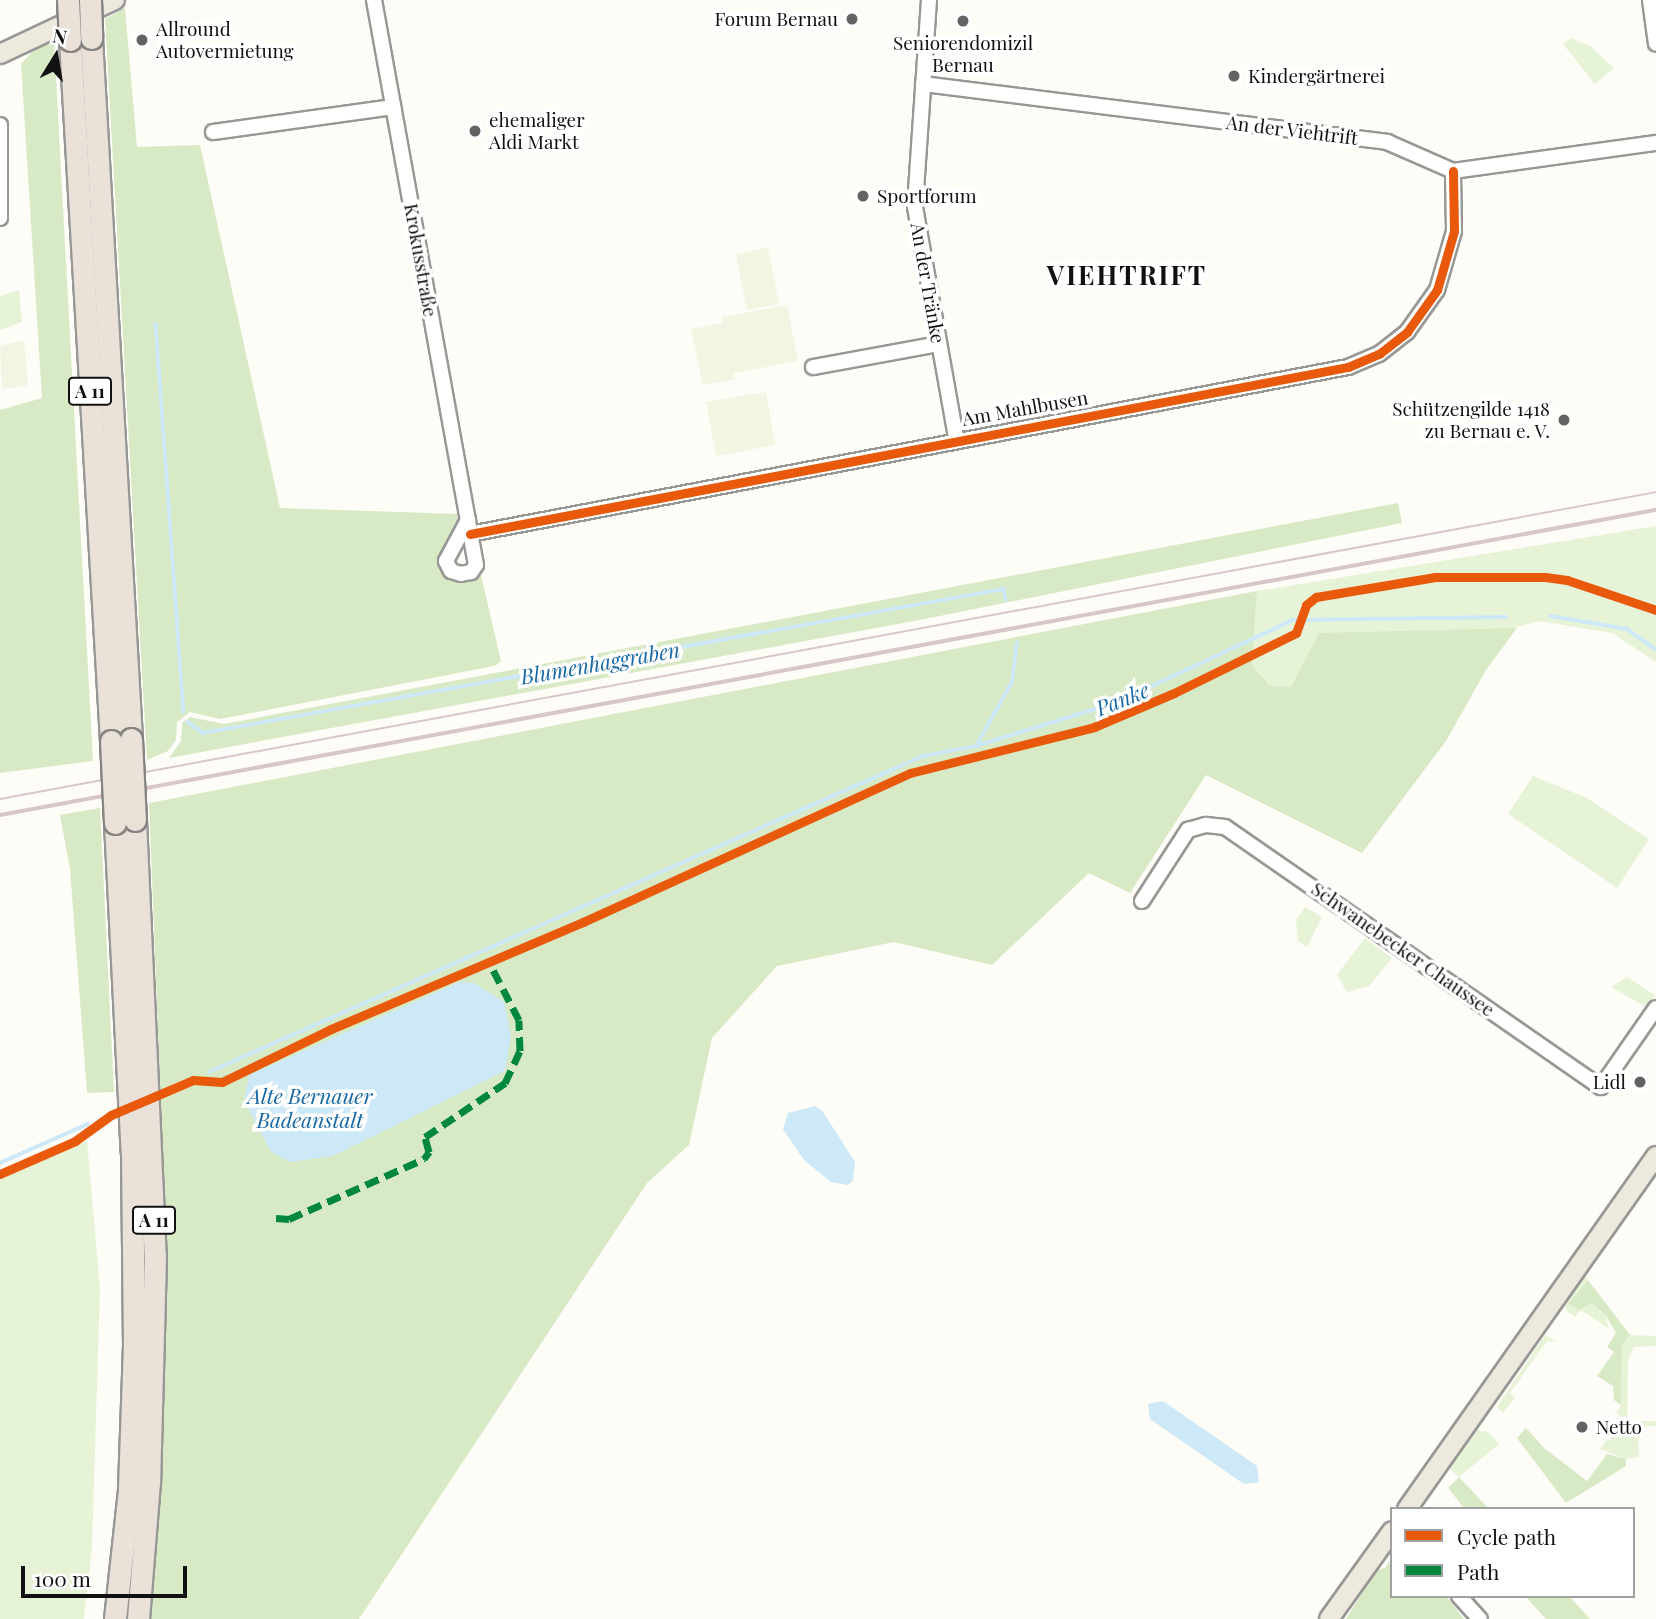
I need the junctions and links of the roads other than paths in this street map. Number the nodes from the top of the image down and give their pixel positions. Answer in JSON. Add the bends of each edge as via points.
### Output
{"nodes":[{"id":1,"x":68,"y":0,"type":"edge"},
{"id":2,"x":90,"y":0,"type":"edge"},
{"id":3,"x":115,"y":0,"type":"edge"},
{"id":4,"x":374,"y":0,"type":"edge"},
{"id":5,"x":929,"y":0,"type":"edge"},
{"id":6,"x":1650,"y":0,"type":"edge"},
{"id":7,"x":80,"y":39,"type":"junction"},
{"id":8,"x":1656,"y":44,"type":"edge"},
{"id":9,"x":0,"y":54,"type":"edge"},
{"id":10,"x":923,"y":83,"type":"junction"},
{"id":11,"x":393,"y":107,"type":"junction"},
{"id":12,"x":0,"y":125,"type":"edge"},
{"id":13,"x":213,"y":132,"type":"dead end"},
{"id":14,"x":1656,"y":143,"type":"edge"},
{"id":15,"x":1453,"y":171,"type":"junction"},
{"id":16,"x":0,"y":218,"type":"edge"},
{"id":17,"x":939,"y":344,"type":"junction"},
{"id":18,"x":813,"y":367,"type":"dead end"},
{"id":19,"x":956,"y":438,"type":"junction"},
{"id":20,"x":469,"y":527,"type":"joint"},
{"id":21,"x":125,"y":822,"type":"junction"},
{"id":22,"x":1142,"y":901,"type":"dead end"},
{"id":23,"x":1656,"y":1009,"type":"edge"},
{"id":24,"x":1656,"y":1156,"type":"edge"},
{"id":25,"x":1409,"y":1507,"type":"edge"},
{"id":26,"x":1390,"y":1534,"type":"edge"},
{"id":27,"x":1462,"y":1598,"type":"edge"},
{"id":28,"x":116,"y":1619,"type":"edge"},
{"id":29,"x":138,"y":1619,"type":"edge"},
{"id":30,"x":1329,"y":1619,"type":"edge"},
{"id":31,"x":1480,"y":1619,"type":"edge"}],
"edges":[{"from":1,"to":7,"type":"highway","number":"A 11","bridge":true},
{"from":2,"to":7,"type":"highway","number":"A 11","bridge":true},
{"from":3,"to":9,"type":"main road"},
{"from":4,"to":11,"type":"street","name":"Krokusstraße"},
{"from":5,"to":10,"type":"street","name":"An der Tränke"},
{"from":6,"to":8,"type":"street"},
{"from":7,"to":21,"type":"highway","number":"A 11","bridge":true},
{"from":10,"to":15,"type":"street","name":"An der Viehtrift","via":[[1387,142]]},
{"from":10,"to":17,"type":"street","name":"An der Tränke","via":[[915,207]]},
{"from":11,"to":13,"type":"street"},
{"from":11,"to":20,"type":"street","name":"Krokusstraße"},
{"from":12,"to":16,"type":"street"},
{"from":14,"to":15,"type":"street"},
{"from":15,"to":19,"type":"street","name":"Am Mahlbusen","via":[[1454,235],[1437,290],[1407,331],[1379,354],[1348,367]]},
{"from":17,"to":18,"type":"street"},
{"from":17,"to":19,"type":"street","name":"An der Tränke"},
{"from":19,"to":20,"type":"street","name":"Am Mahlbusen","via":[[614,509]]},
{"from":21,"to":28,"type":"highway","number":"A 11","via":[[134,1345],[130,1490]]},
{"from":21,"to":29,"type":"highway","number":"A 11","via":[[155,1257],[149,1482]]},
{"from":22,"to":23,"type":"street","name":"Schwanebecker Chaussee","via":[[1188,830],[1206,825],[1225,827],[1601,1087]]},
{"from":24,"to":25,"type":"main road"},
{"from":26,"to":30,"type":"main road"},
{"from":27,"to":31,"type":"street"}]}
